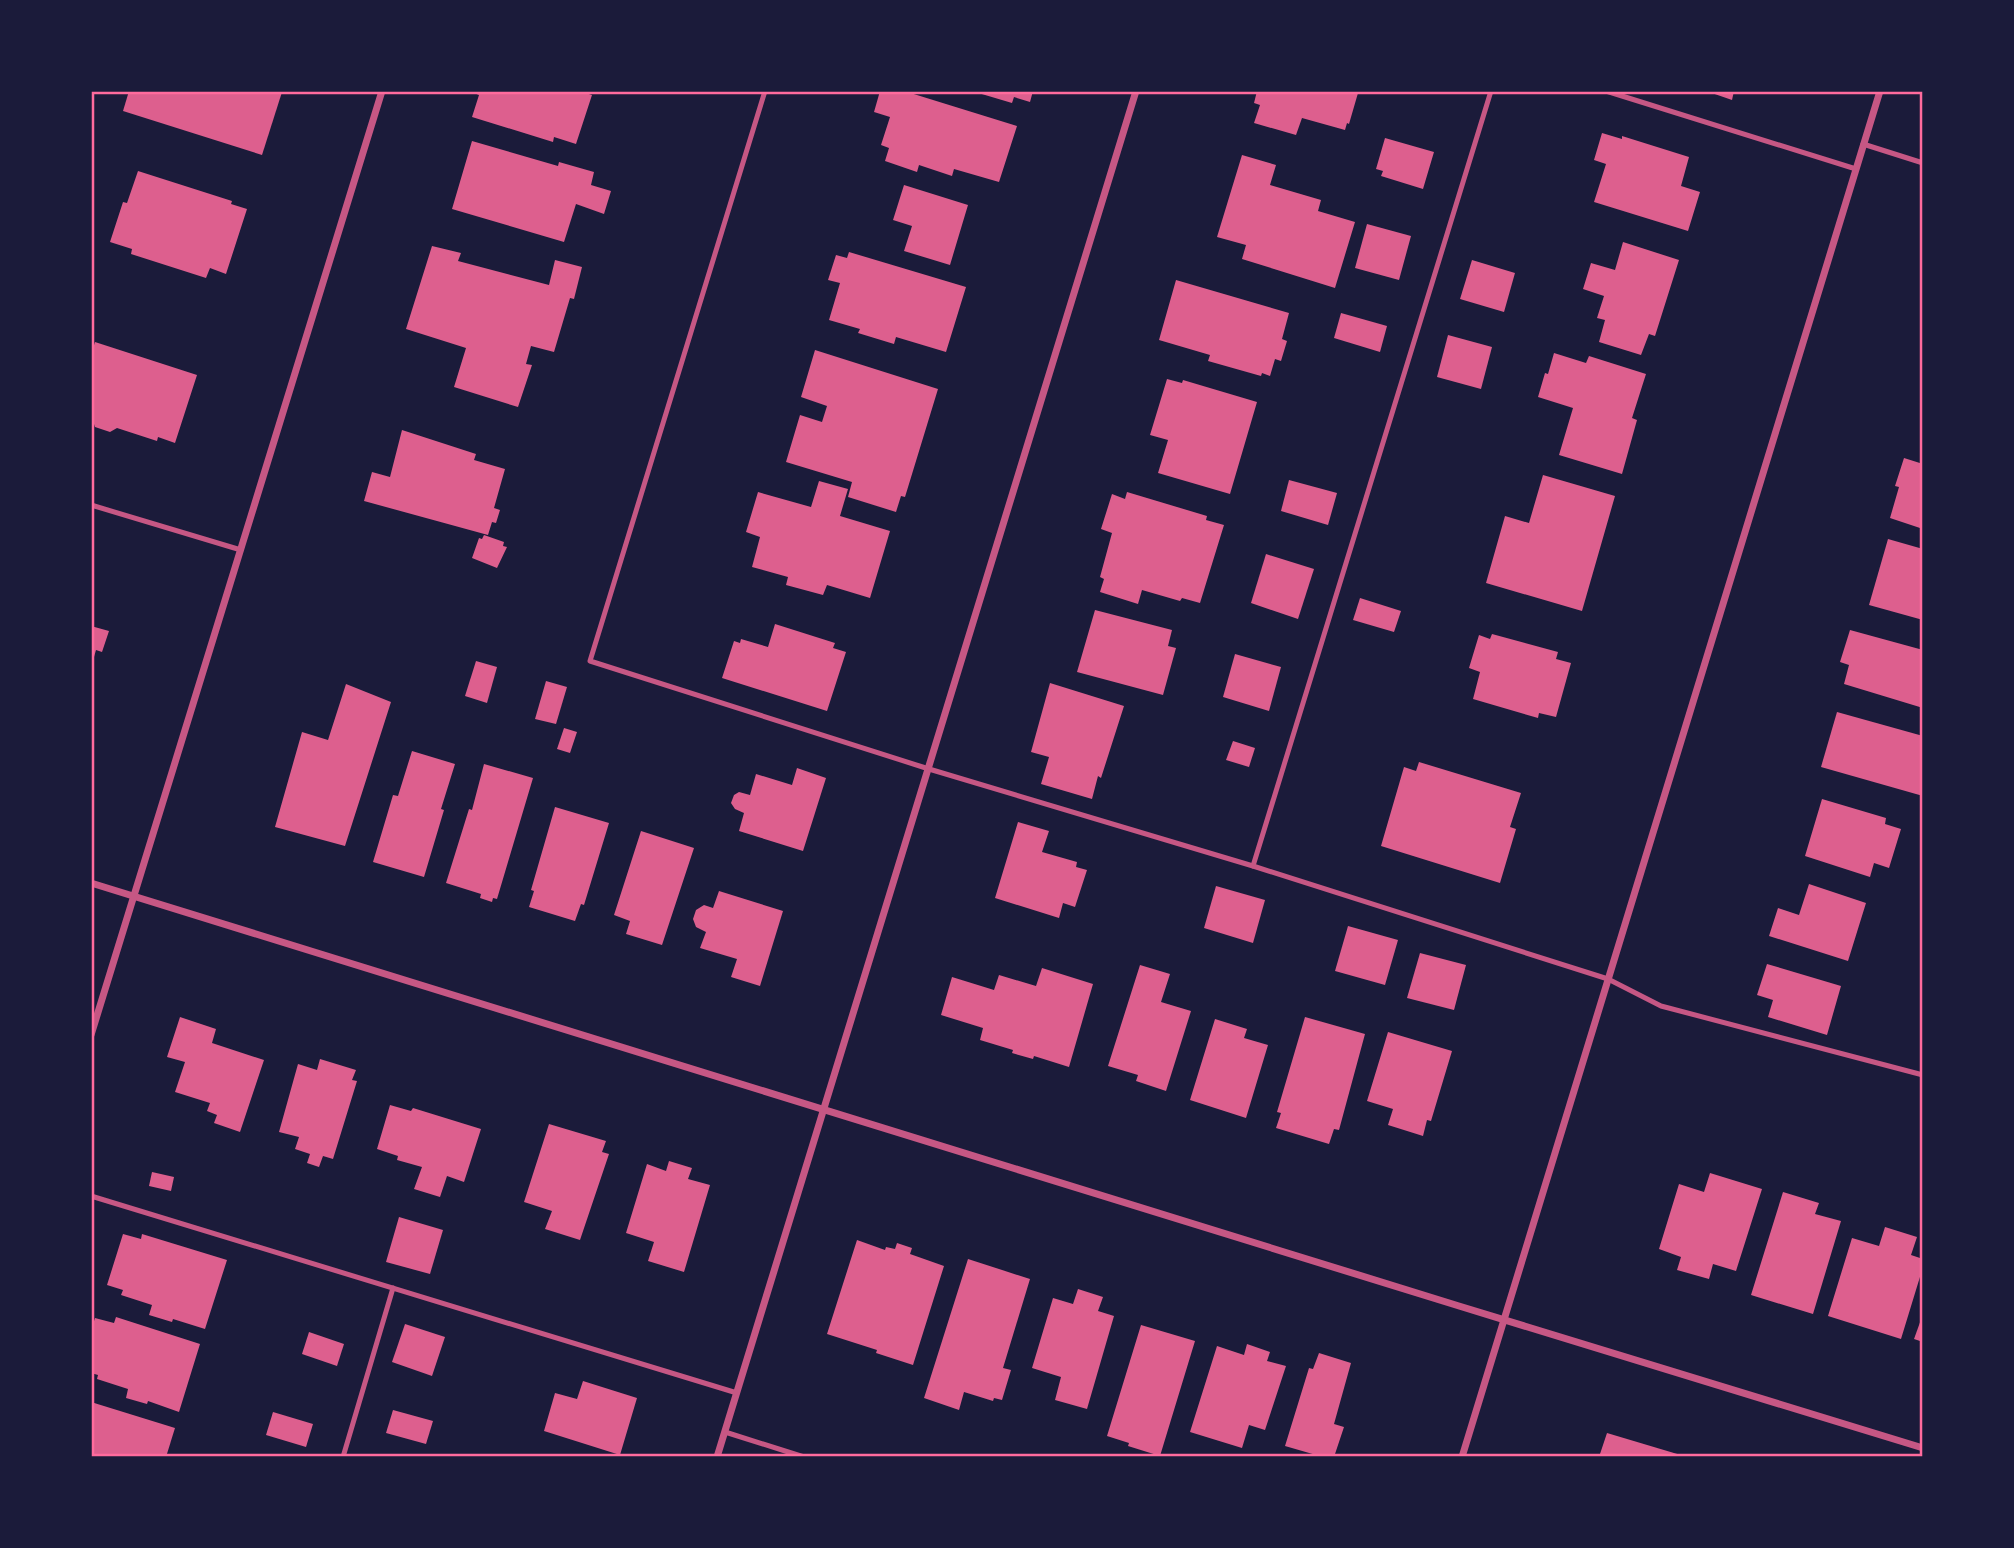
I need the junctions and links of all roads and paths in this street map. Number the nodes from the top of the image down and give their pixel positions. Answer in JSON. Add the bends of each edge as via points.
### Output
{"nodes":[{"id":1,"x":382,"y":91,"type":"edge"},
{"id":2,"x":765,"y":91,"type":"edge"},
{"id":3,"x":1136,"y":91,"type":"edge"},
{"id":4,"x":1491,"y":91,"type":"edge"},
{"id":5,"x":1606,"y":91,"type":"edge"},
{"id":6,"x":1880,"y":91,"type":"edge"},
{"id":7,"x":1863,"y":144,"type":"junction"},
{"id":8,"x":1923,"y":163,"type":"edge"},
{"id":9,"x":1856,"y":169,"type":"junction"},
{"id":10,"x":91,"y":505,"type":"edge"},
{"id":11,"x":241,"y":550,"type":"junction"},
{"id":12,"x":929,"y":769,"type":"junction"},
{"id":13,"x":1253,"y":866,"type":"junction"},
{"id":14,"x":91,"y":883,"type":"edge"},
{"id":15,"x":134,"y":896,"type":"junction"},
{"id":16,"x":1608,"y":979,"type":"junction"},
{"id":17,"x":91,"y":1034,"type":"edge"},
{"id":18,"x":1923,"y":1075,"type":"edge"},
{"id":19,"x":824,"y":1109,"type":"junction"},
{"id":20,"x":91,"y":1196,"type":"edge"},
{"id":21,"x":393,"y":1289,"type":"junction"},
{"id":22,"x":1504,"y":1320,"type":"junction"},
{"id":23,"x":737,"y":1393,"type":"junction"},
{"id":24,"x":725,"y":1432,"type":"junction"},
{"id":25,"x":1923,"y":1448,"type":"edge"},
{"id":26,"x":343,"y":1457,"type":"edge"},
{"id":27,"x":717,"y":1457,"type":"edge"},
{"id":28,"x":804,"y":1457,"type":"edge"},
{"id":29,"x":1462,"y":1457,"type":"edge"}],
"edges":[{"from":1,"to":11,"type":"street"},
{"from":2,"to":12,"type":"lane","via":[[590,661]]},
{"from":3,"to":12,"type":"street"},
{"from":4,"to":13,"type":"lane"},
{"from":5,"to":9,"type":"lane"},
{"from":6,"to":7,"type":"street"},
{"from":7,"to":8,"type":"lane"},
{"from":7,"to":9,"type":"street"},
{"from":9,"to":16,"type":"street"},
{"from":10,"to":11,"type":"lane"},
{"from":11,"to":15,"type":"street"},
{"from":12,"to":13,"type":"lane"},
{"from":12,"to":19,"type":"street"},
{"from":13,"to":16,"type":"lane"},
{"from":14,"to":15,"type":"street"},
{"from":15,"to":17,"type":"street"},
{"from":15,"to":19,"type":"street"},
{"from":16,"to":18,"type":"lane","via":[[1661,1006]]},
{"from":16,"to":22,"type":"street"},
{"from":19,"to":22,"type":"street"},
{"from":19,"to":23,"type":"street"},
{"from":20,"to":21,"type":"lane"},
{"from":21,"to":23,"type":"lane"},
{"from":21,"to":26,"type":"lane"},
{"from":22,"to":25,"type":"street"},
{"from":22,"to":29,"type":"street"},
{"from":23,"to":24,"type":"street"},
{"from":24,"to":27,"type":"street"},
{"from":24,"to":28,"type":"lane"}]}
